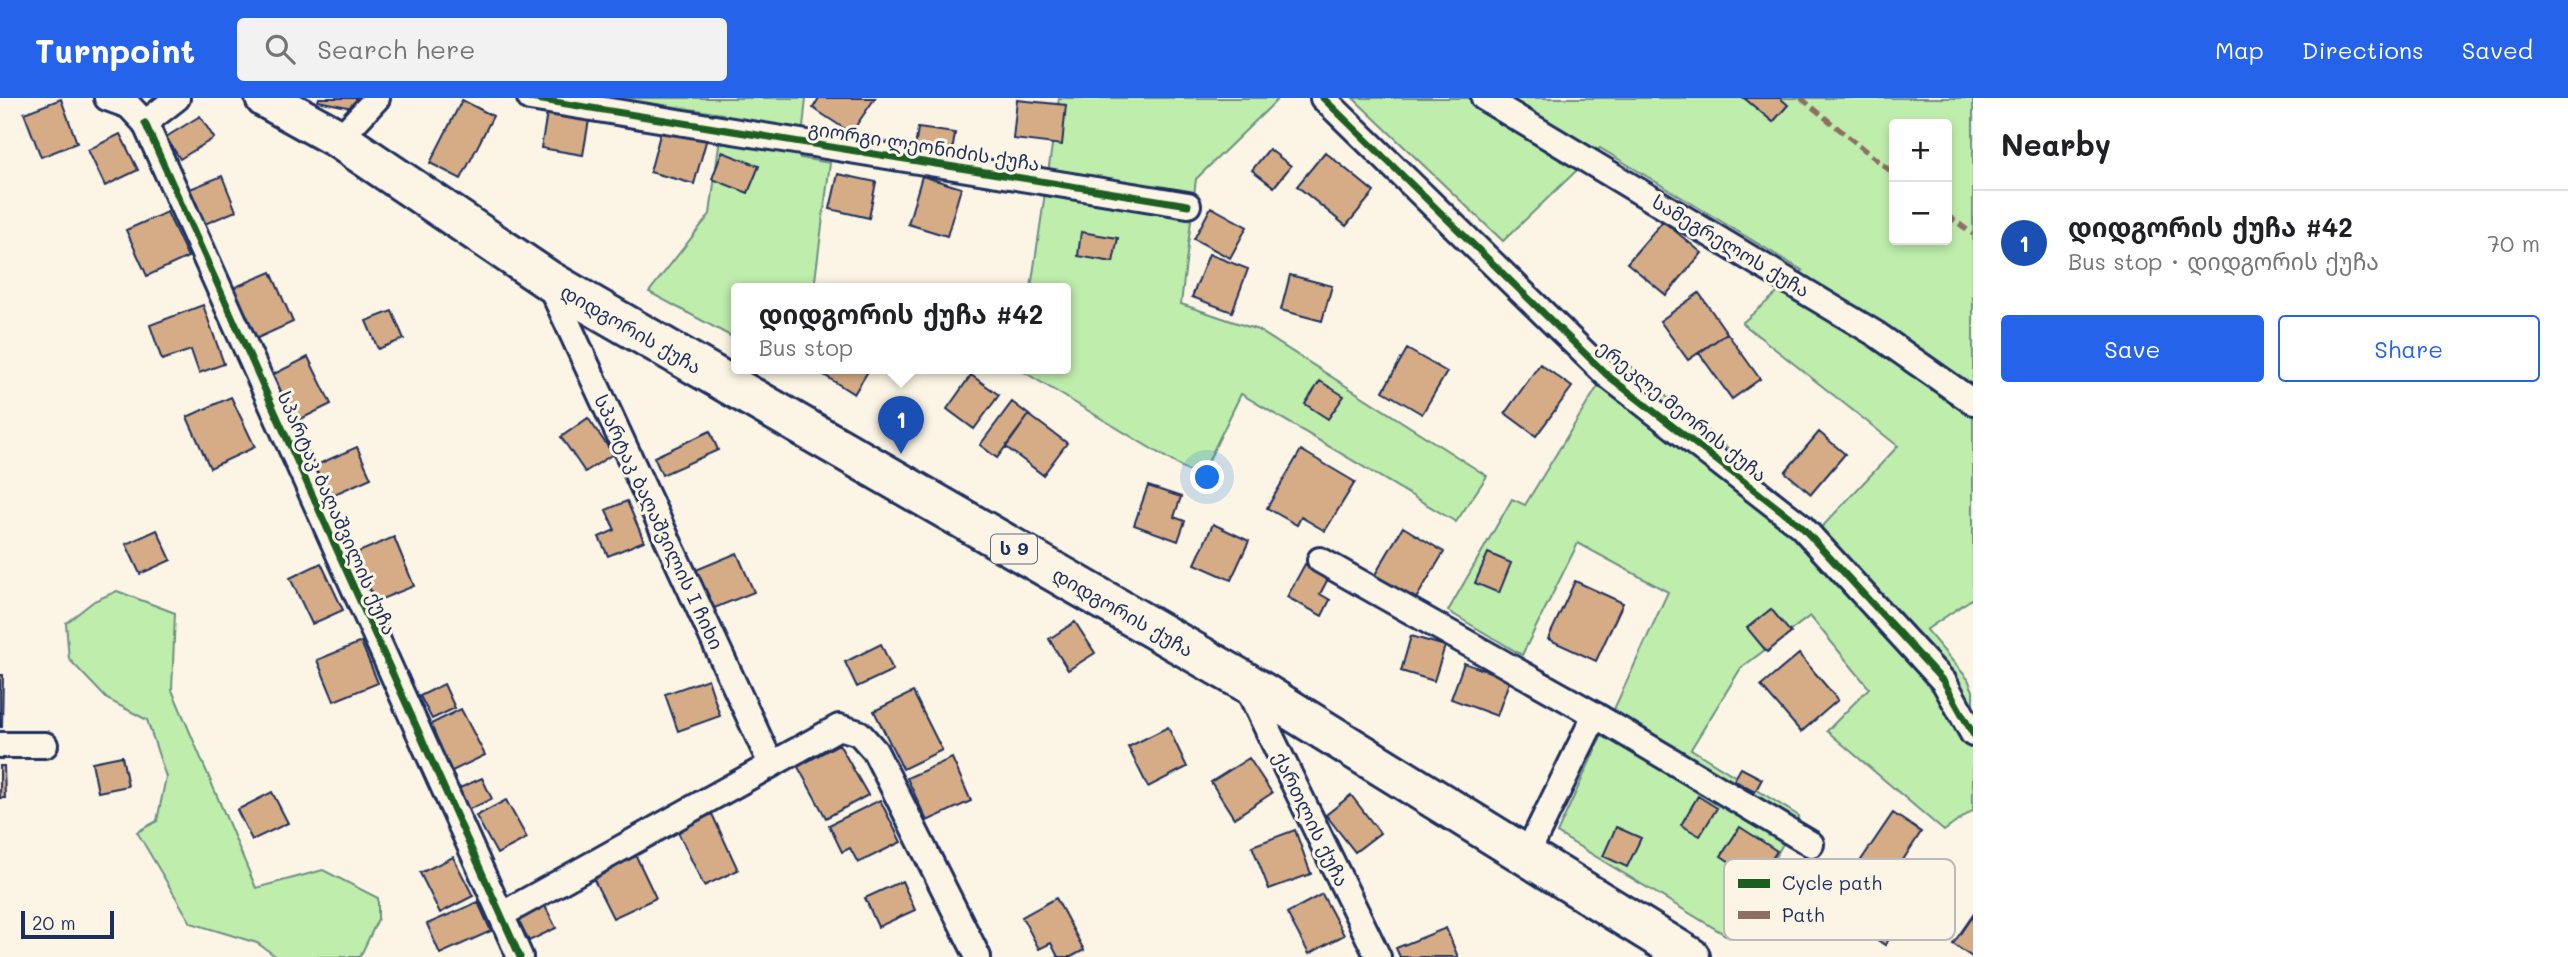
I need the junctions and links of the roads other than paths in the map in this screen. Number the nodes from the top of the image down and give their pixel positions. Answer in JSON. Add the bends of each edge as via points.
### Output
{"nodes":[{"id":1,"x":107,"y":98,"type":"edge"},
{"id":2,"x":177,"y":98,"type":"edge"},
{"id":3,"x":265,"y":98,"type":"edge"},
{"id":4,"x":377,"y":98,"type":"edge"},
{"id":5,"x":530,"y":98,"type":"edge"},
{"id":6,"x":1323,"y":98,"type":"edge"},
{"id":7,"x":1484,"y":98,"type":"edge"},
{"id":8,"x":145,"y":123,"type":"junction"},
{"id":9,"x":339,"y":139,"type":"junction"},
{"id":10,"x":1188,"y":205,"type":"dead end"},
{"id":11,"x":548,"y":281,"type":"junction"},
{"id":12,"x":1973,"y":402,"type":"edge"},
{"id":13,"x":1320,"y":561,"type":"dead end"},
{"id":14,"x":1244,"y":681,"type":"junction"},
{"id":15,"x":1595,"y":715,"type":"junction"},
{"id":16,"x":1973,"y":734,"type":"edge"},
{"id":17,"x":0,"y":745,"type":"edge"},
{"id":18,"x":45,"y":745,"type":"dead end"},
{"id":19,"x":771,"y":764,"type":"junction"},
{"id":20,"x":1811,"y":844,"type":"dead end"},
{"id":21,"x":1525,"y":858,"type":"junction"},
{"id":22,"x":501,"y":915,"type":"junction"},
{"id":23,"x":520,"y":957,"type":"edge"},
{"id":24,"x":978,"y":957,"type":"edge"},
{"id":25,"x":1378,"y":957,"type":"edge"},
{"id":26,"x":1690,"y":957,"type":"edge"}],
"edges":[{"from":1,"to":8,"type":"street","via":[[129,106]]},
{"from":2,"to":8,"type":"street"},
{"from":3,"to":9,"type":"highway","name":"დიდგორის ქუჩა","number":"ს 9"},
{"from":4,"to":9,"type":"street"},
{"from":5,"to":10,"type":"street","name":"გიორგი ლეონიძის ქუჩა"},
{"from":6,"to":16,"type":"street","name":"ერეკლე მეორის ქუჩა","via":[[1607,375],[1801,526],[1944,682]]},
{"from":7,"to":12,"type":"street","name":"სამეგრელოს ქუჩა","via":[[1877,334]]},
{"from":8,"to":22,"type":"street","name":"სპარტაკ ბაღაშვილის ქუჩა"},
{"from":9,"to":11,"type":"highway","name":"დიდგორის ქუჩა","number":"ს 9"},
{"from":11,"to":14,"type":"highway","name":"დიდგორის ქუჩა","number":"ს 9"},
{"from":11,"to":19,"type":"street","name":"სპარტაკ ბაღაშვილის I ჩიხი"},
{"from":13,"to":15,"type":"street"},
{"from":14,"to":21,"type":"highway","name":"დიდგორის ქუჩა","number":"ს 9"},
{"from":14,"to":25,"type":"street","name":"ქართლის ქუჩა"},
{"from":15,"to":20,"type":"street"},
{"from":15,"to":21,"type":"street"},
{"from":17,"to":18,"type":"street"},
{"from":19,"to":22,"type":"street"},
{"from":19,"to":24,"type":"street","via":[[839,727],[859,733],[875,751]]},
{"from":21,"to":26,"type":"highway","name":"დიდგორის ქუჩა","number":"ს 9"},
{"from":22,"to":23,"type":"street","name":"სპარტაკ ბაღაშვილის ქუჩა"}]}
